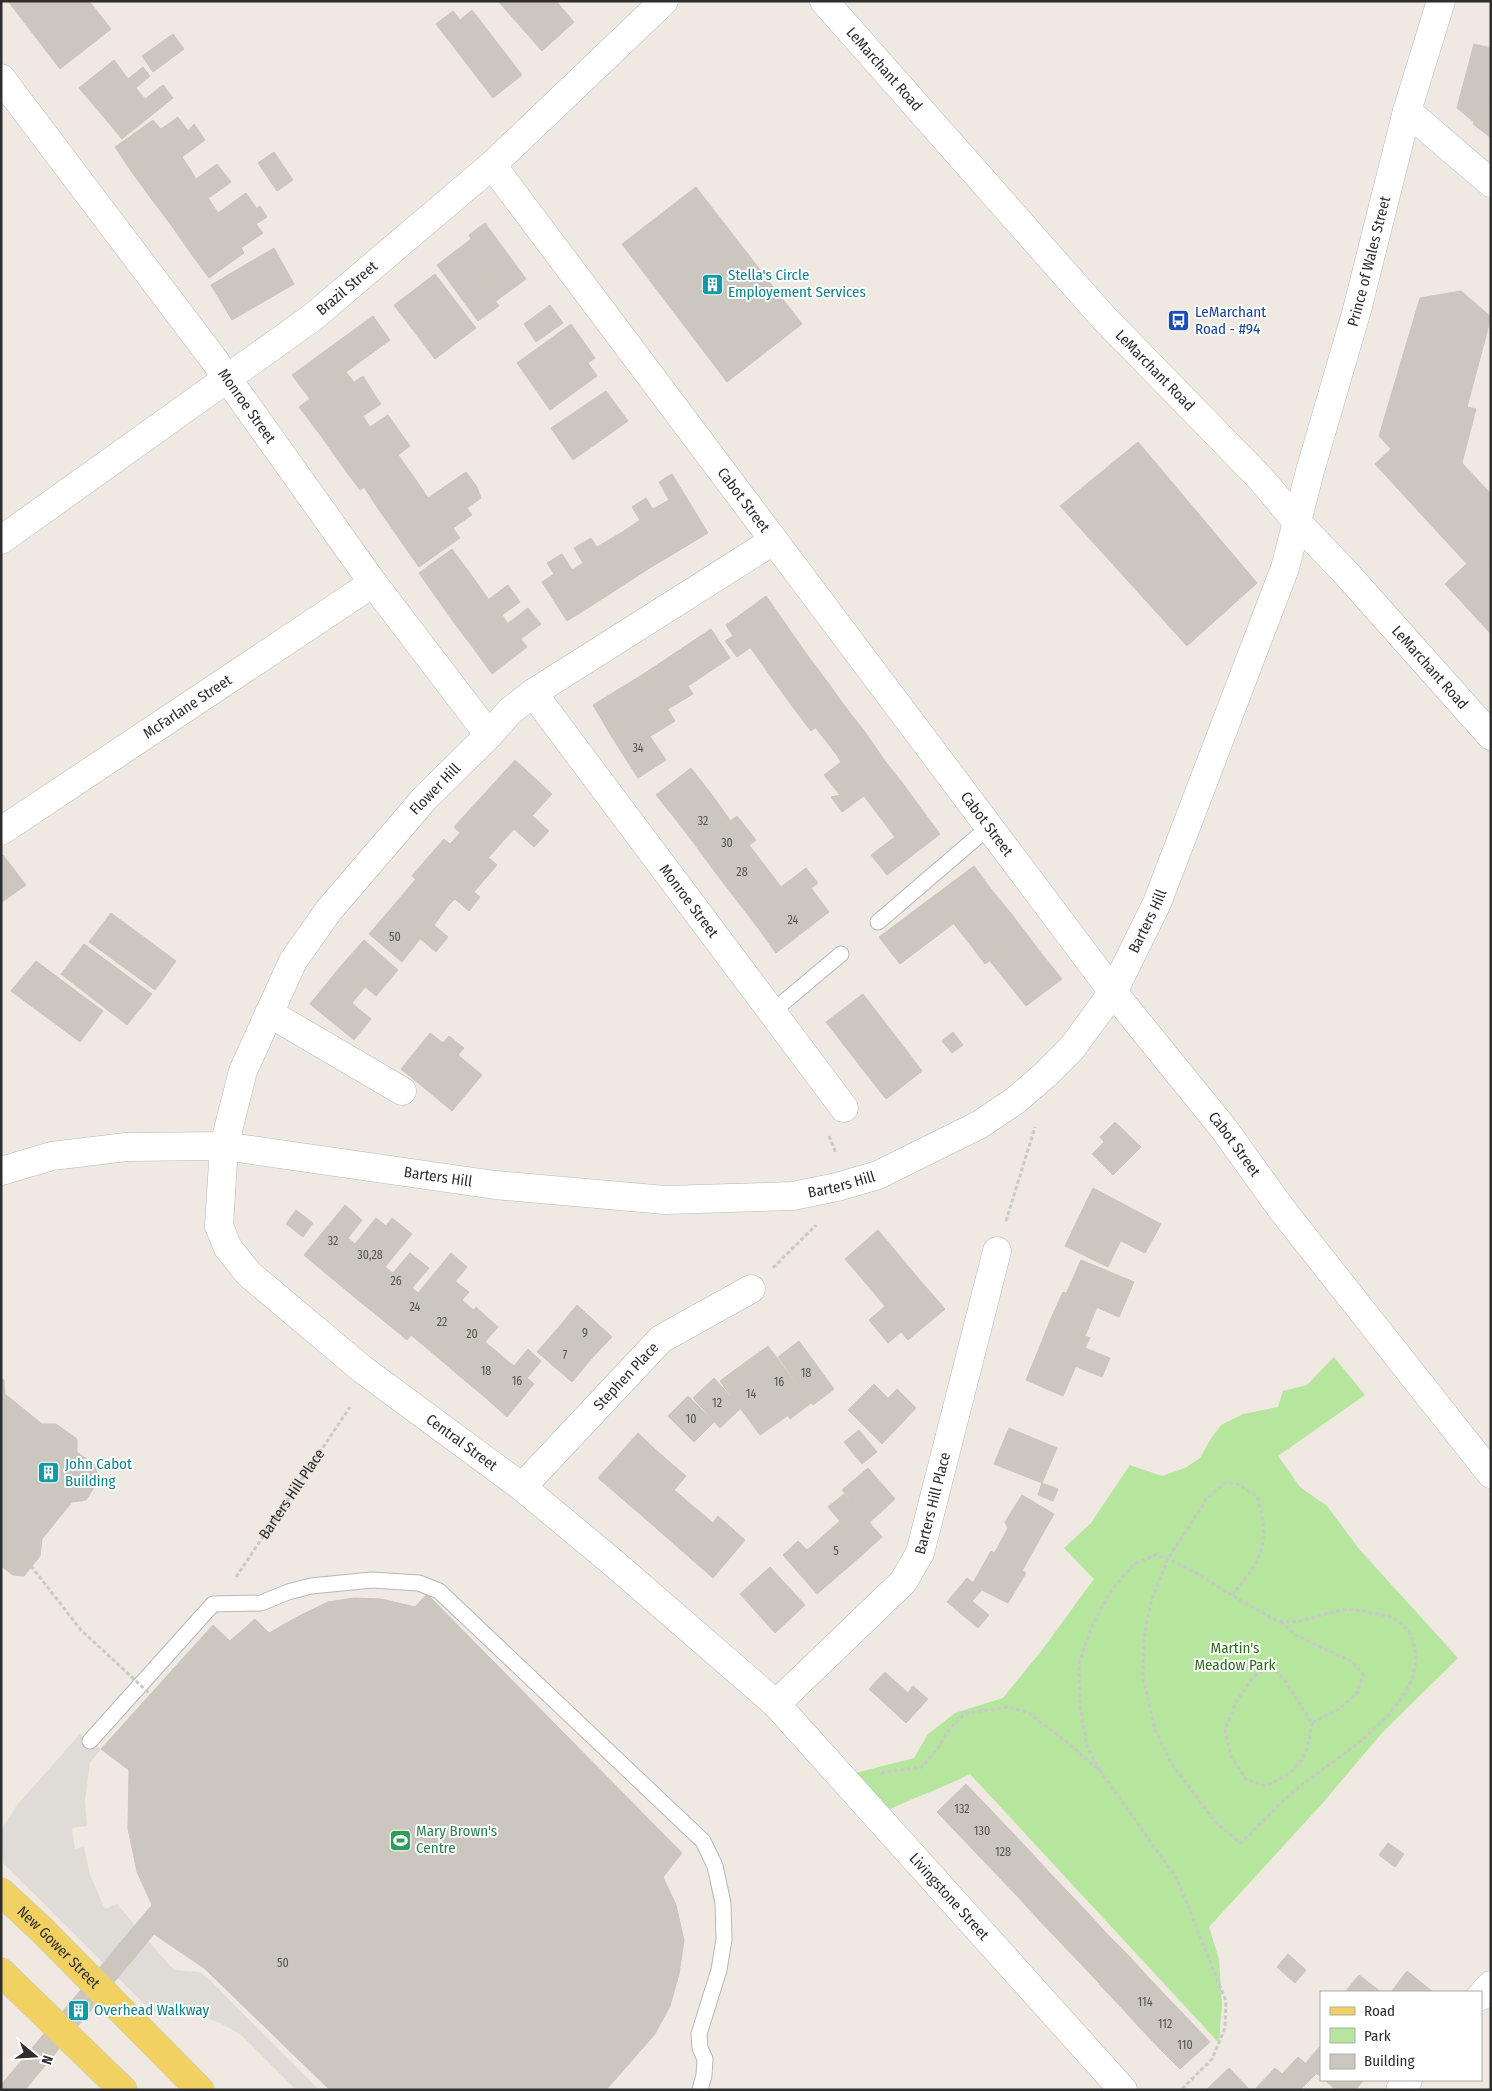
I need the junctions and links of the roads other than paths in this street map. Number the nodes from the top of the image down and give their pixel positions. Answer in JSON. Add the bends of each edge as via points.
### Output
{"nodes":[{"id":1,"x":664,"y":1,"type":"edge"},
{"id":2,"x":824,"y":1,"type":"edge"},
{"id":3,"x":1440,"y":1,"type":"edge"},
{"id":4,"x":1,"y":78,"type":"edge"},
{"id":5,"x":1407,"y":111,"type":"junction"},
{"id":6,"x":492,"y":165,"type":"junction"},
{"id":7,"x":1491,"y":183,"type":"edge"},
{"id":8,"x":228,"y":378,"type":"junction"},
{"id":9,"x":1297,"y":522,"type":"junction"},
{"id":10,"x":1,"y":540,"type":"edge"},
{"id":11,"x":773,"y":541,"type":"junction"},
{"id":12,"x":372,"y":583,"type":"junction"},
{"id":13,"x":533,"y":693,"type":"junction"},
{"id":14,"x":489,"y":735,"type":"junction"},
{"id":15,"x":1491,"y":736,"type":"edge"},
{"id":16,"x":990,"y":826,"type":"junction"},
{"id":17,"x":1,"y":831,"type":"edge"},
{"id":18,"x":878,"y":922,"type":"dead end"},
{"id":19,"x":841,"y":954,"type":"dead end"},
{"id":20,"x":1113,"y":992,"type":"junction"},
{"id":21,"x":772,"y":1012,"type":"junction"},
{"id":22,"x":268,"y":1013,"type":"junction"},
{"id":23,"x":402,"y":1091,"type":"dead end"},
{"id":24,"x":844,"y":1108,"type":"road end"},
{"id":25,"x":224,"y":1146,"type":"junction"},
{"id":26,"x":1,"y":1170,"type":"edge"},
{"id":27,"x":997,"y":1250,"type":"road end"},
{"id":28,"x":751,"y":1289,"type":"road end"},
{"id":29,"x":1491,"y":1474,"type":"edge"},
{"id":30,"x":522,"y":1487,"type":"junction"},
{"id":31,"x":776,"y":1704,"type":"junction"},
{"id":32,"x":90,"y":1740,"type":"dead end"},
{"id":33,"x":1,"y":1892,"type":"edge"},
{"id":34,"x":1,"y":1972,"type":"edge"},
{"id":35,"x":1491,"y":1985,"type":"edge"},
{"id":36,"x":1482,"y":1995,"type":"edge"},
{"id":37,"x":123,"y":2090,"type":"edge"},
{"id":38,"x":200,"y":2090,"type":"edge"},
{"id":39,"x":700,"y":2090,"type":"edge"},
{"id":40,"x":1123,"y":2090,"type":"edge"}],
"edges":[{"from":1,"to":6,"type":"street","name":"Brazil Street"},
{"from":2,"to":9,"type":"street","name":"LeMarchant Road","via":[[1103,317],[1261,479]]},
{"from":3,"to":5,"type":"street","name":"Prince of Wales Street"},
{"from":4,"to":8,"type":"street","name":"Monroe Street"},
{"from":5,"to":7,"type":"street"},
{"from":5,"to":9,"type":"street","name":"Prince of Wales Street","via":[[1357,310]]},
{"from":6,"to":8,"type":"street","name":"Brazil Street","via":[[313,317]]},
{"from":6,"to":11,"type":"street","name":"Cabot Street"},
{"from":8,"to":10,"type":"street","name":"Brazil Street"},
{"from":8,"to":12,"type":"street","name":"Monroe Street"},
{"from":9,"to":15,"type":"street","name":"LeMarchant Road"},
{"from":9,"to":20,"type":"street","name":"Barters Hill","via":[[1285,568],[1157,903]]},
{"from":11,"to":13,"type":"street","name":"Flower Hill"},
{"from":11,"to":16,"type":"street","name":"Cabot Street"},
{"from":12,"to":14,"type":"street","name":"Monroe Street"},
{"from":12,"to":17,"type":"street","name":"McFarlane Street"},
{"from":13,"to":14,"type":"street","name":"Flower Hill","via":[[509,712]]},
{"from":13,"to":21,"type":"street","name":"Monroe Street"},
{"from":14,"to":22,"type":"street","name":"Flower Hill","via":[[425,798],[329,910],[292,962]]},
{"from":16,"to":18,"type":"lane"},
{"from":16,"to":20,"type":"street","name":"Cabot Street"},
{"from":19,"to":21,"type":"lane"},
{"from":20,"to":25,"type":"street","name":"Barters Hill","via":[[1072,1048],[1016,1100],[979,1125],[878,1175],[793,1196],[665,1200],[495,1185]]},
{"from":20,"to":29,"type":"street","name":"Cabot Street","via":[[1224,1129],[1289,1218]]},
{"from":21,"to":24,"type":"street","name":"Monroe Street"},
{"from":22,"to":23,"type":"street"},
{"from":22,"to":25,"type":"street","name":"Flower Hill","via":[[243,1071]]},
{"from":25,"to":26,"type":"street","name":"Barters Hill","via":[[126,1147],[52,1156]]},
{"from":25,"to":30,"type":"street","name":"Central Street","via":[[219,1226],[228,1248],[249,1274],[362,1369]]},
{"from":27,"to":31,"type":"street","name":"Barters Hill Place","via":[[920,1553],[903,1582]]},
{"from":28,"to":30,"type":"street","name":"Stephen Place","via":[[661,1339]]},
{"from":30,"to":31,"type":"street","name":"Central Street"},
{"from":31,"to":40,"type":"street","name":"Livingstone Street"},
{"from":32,"to":39,"type":"lane","via":[[145,1689],[213,1604],[261,1603],[311,1586],[372,1580],[419,1583],[439,1591],[703,1841],[715,1866],[723,1904],[724,1939],[719,1970],[699,2034],[704,2059]]},
{"from":33,"to":38,"type":"main road","name":"New Gower Street"},
{"from":34,"to":37,"type":"main road"},
{"from":35,"to":36,"type":"street"}]}
